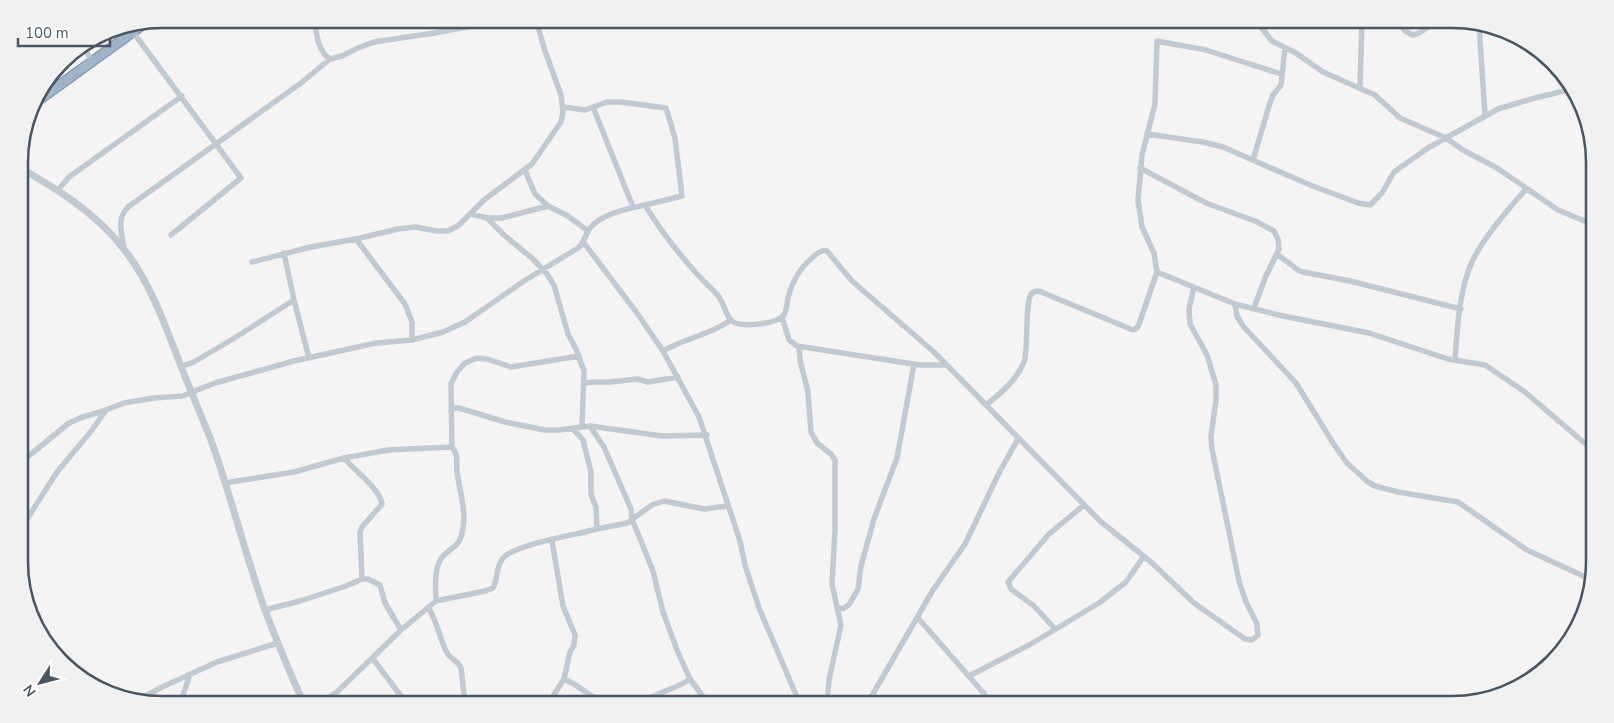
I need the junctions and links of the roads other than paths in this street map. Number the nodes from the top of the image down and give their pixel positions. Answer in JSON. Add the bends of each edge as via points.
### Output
{"nodes":[{"id":1,"x":316,"y":28,"type":"edge"},
{"id":2,"x":462,"y":28,"type":"edge"},
{"id":3,"x":539,"y":28,"type":"edge"},
{"id":4,"x":1262,"y":28,"type":"edge"},
{"id":5,"x":1362,"y":28,"type":"edge"},
{"id":6,"x":1403,"y":28,"type":"edge"},
{"id":7,"x":1427,"y":28,"type":"edge"},
{"id":8,"x":136,"y":30,"type":"edge"},
{"id":9,"x":1480,"y":30,"type":"edge"},
{"id":10,"x":133,"y":32,"type":"junction"},
{"id":11,"x":1285,"y":48,"type":"junction"},
{"id":12,"x":86,"y":51,"type":"edge"},
{"id":13,"x":330,"y":59,"type":"junction"},
{"id":14,"x":92,"y":62,"type":"junction"},
{"id":15,"x":1281,"y":74,"type":"junction"},
{"id":16,"x":1360,"y":88,"type":"junction"},
{"id":17,"x":1566,"y":90,"type":"edge"},
{"id":18,"x":182,"y":96,"type":"junction"},
{"id":19,"x":43,"y":98,"type":"edge"},
{"id":20,"x":563,"y":107,"type":"junction"},
{"id":21,"x":593,"y":108,"type":"junction"},
{"id":22,"x":1485,"y":116,"type":"junction"},
{"id":23,"x":1147,"y":134,"type":"junction"},
{"id":24,"x":1446,"y":138,"type":"junction"},
{"id":25,"x":217,"y":144,"type":"junction"},
{"id":26,"x":1253,"y":160,"type":"junction"},
{"id":27,"x":1140,"y":168,"type":"junction"},
{"id":28,"x":525,"y":170,"type":"junction"},
{"id":29,"x":28,"y":173,"type":"edge"},
{"id":30,"x":1526,"y":188,"type":"junction"},
{"id":31,"x":58,"y":190,"type":"junction"},
{"id":32,"x":645,"y":205,"type":"junction"},
{"id":33,"x":548,"y":206,"type":"junction"},
{"id":34,"x":632,"y":208,"type":"junction"},
{"id":35,"x":470,"y":214,"type":"junction"},
{"id":36,"x":488,"y":218,"type":"junction"},
{"id":37,"x":1587,"y":223,"type":"edge"},
{"id":38,"x":588,"y":231,"type":"junction"},
{"id":39,"x":171,"y":235,"type":"dead end"},
{"id":40,"x":356,"y":239,"type":"junction"},
{"id":41,"x":584,"y":243,"type":"junction"},
{"id":42,"x":124,"y":249,"type":"junction"},
{"id":43,"x":284,"y":253,"type":"junction"},
{"id":44,"x":1277,"y":254,"type":"junction"},
{"id":45,"x":252,"y":262,"type":"dead end"},
{"id":46,"x":543,"y":270,"type":"junction"},
{"id":47,"x":1158,"y":272,"type":"junction"},
{"id":48,"x":1194,"y":287,"type":"junction"},
{"id":49,"x":294,"y":300,"type":"junction"},
{"id":50,"x":1235,"y":304,"type":"junction"},
{"id":51,"x":1254,"y":308,"type":"junction"},
{"id":52,"x":1461,"y":309,"type":"junction"},
{"id":53,"x":782,"y":317,"type":"junction"},
{"id":54,"x":730,"y":320,"type":"junction"},
{"id":55,"x":412,"y":340,"type":"junction"},
{"id":56,"x":799,"y":346,"type":"junction"},
{"id":57,"x":664,"y":351,"type":"junction"},
{"id":58,"x":579,"y":356,"type":"junction"},
{"id":59,"x":309,"y":358,"type":"junction"},
{"id":60,"x":1455,"y":360,"type":"junction"},
{"id":61,"x":914,"y":364,"type":"junction"},
{"id":62,"x":947,"y":365,"type":"junction"},
{"id":63,"x":181,"y":366,"type":"junction"},
{"id":64,"x":678,"y":377,"type":"junction"},
{"id":65,"x":584,"y":383,"type":"junction"},
{"id":66,"x":191,"y":391,"type":"junction"},
{"id":67,"x":986,"y":405,"type":"junction"},
{"id":68,"x":106,"y":410,"type":"junction"},
{"id":69,"x":451,"y":411,"type":"junction"},
{"id":70,"x":582,"y":426,"type":"junction"},
{"id":71,"x":590,"y":426,"type":"junction"},
{"id":72,"x":573,"y":429,"type":"junction"},
{"id":73,"x":707,"y":435,"type":"junction"},
{"id":74,"x":1018,"y":438,"type":"junction"},
{"id":75,"x":1587,"y":445,"type":"edge"},
{"id":76,"x":452,"y":447,"type":"junction"},
{"id":77,"x":28,"y":457,"type":"edge"},
{"id":78,"x":344,"y":458,"type":"junction"},
{"id":79,"x":225,"y":484,"type":"junction"},
{"id":80,"x":728,"y":506,"type":"junction"},
{"id":81,"x":1084,"y":506,"type":"junction"},
{"id":82,"x":28,"y":517,"type":"edge"},
{"id":83,"x":632,"y":519,"type":"junction"},
{"id":84,"x":597,"y":529,"type":"junction"},
{"id":85,"x":552,"y":540,"type":"junction"},
{"id":86,"x":1144,"y":556,"type":"junction"},
{"id":87,"x":1585,"y":577,"type":"edge"},
{"id":88,"x":362,"y":579,"type":"junction"},
{"id":89,"x":436,"y":601,"type":"junction"},
{"id":90,"x":428,"y":607,"type":"junction"},
{"id":91,"x":838,"y":608,"type":"junction"},
{"id":92,"x":265,"y":610,"type":"junction"},
{"id":93,"x":918,"y":618,"type":"junction"},
{"id":94,"x":1055,"y":629,"type":"junction"},
{"id":95,"x":401,"y":630,"type":"junction"},
{"id":96,"x":278,"y":643,"type":"junction"},
{"id":97,"x":373,"y":659,"type":"junction"},
{"id":98,"x":190,"y":674,"type":"junction"},
{"id":99,"x":969,"y":676,"type":"junction"},
{"id":100,"x":564,"y":679,"type":"junction"},
{"id":101,"x":690,"y":679,"type":"junction"},
{"id":102,"x":149,"y":695,"type":"edge"},
{"id":103,"x":828,"y":695,"type":"edge"},
{"id":104,"x":872,"y":695,"type":"edge"},
{"id":105,"x":986,"y":695,"type":"edge"},
{"id":106,"x":183,"y":696,"type":"edge"},
{"id":107,"x":301,"y":696,"type":"edge"},
{"id":108,"x":331,"y":696,"type":"edge"},
{"id":109,"x":401,"y":696,"type":"edge"},
{"id":110,"x":464,"y":696,"type":"edge"},
{"id":111,"x":553,"y":696,"type":"edge"},
{"id":112,"x":592,"y":696,"type":"edge"},
{"id":113,"x":655,"y":696,"type":"edge"},
{"id":114,"x":702,"y":696,"type":"edge"},
{"id":115,"x":796,"y":696,"type":"edge"}],
"edges":[{"from":1,"to":13,"type":"street","via":[[322,49]]},
{"from":2,"to":13,"type":"street","via":[[374,42]]},
{"from":3,"to":20,"type":"street"},
{"from":4,"to":11,"type":"street"},
{"from":5,"to":16,"type":"street"},
{"from":6,"to":7,"type":"street","via":[[1413,35]]},
{"from":8,"to":10,"type":"highway"},
{"from":9,"to":22,"type":"street"},
{"from":10,"to":14,"type":"highway"},
{"from":10,"to":18,"type":"street"},
{"from":11,"to":15,"type":"street"},
{"from":11,"to":16,"type":"street","via":[[1323,72]]},
{"from":12,"to":14,"type":"street"},
{"from":13,"to":25,"type":"street"},
{"from":14,"to":19,"type":"highway"},
{"from":15,"to":23,"type":"street","via":[[1206,50],[1157,41],[1155,104]]},
{"from":15,"to":26,"type":"street","via":[[1281,85],[1273,95]]},
{"from":16,"to":24,"type":"street","via":[[1380,98],[1400,118]]},
{"from":17,"to":22,"type":"street","via":[[1519,102]]},
{"from":18,"to":25,"type":"street"},
{"from":18,"to":31,"type":"street","via":[[69,177]]},
{"from":20,"to":21,"type":"street"},
{"from":20,"to":28,"type":"street","via":[[563,117],[556,129],[538,158]]},
{"from":21,"to":32,"type":"street","via":[[607,102],[621,102],[666,108],[675,138],[682,196]]},
{"from":21,"to":34,"type":"street"},
{"from":22,"to":24,"type":"street"},
{"from":23,"to":26,"type":"street","via":[[1213,144]]},
{"from":23,"to":27,"type":"street"},
{"from":24,"to":26,"type":"street","via":[[1398,168],[1370,205]]},
{"from":24,"to":30,"type":"street"},
{"from":25,"to":39,"type":"street","via":[[241,178]]},
{"from":25,"to":42,"type":"street","via":[[128,207],[120,220]]},
{"from":27,"to":44,"type":"street","via":[[1206,203],[1270,228],[1278,239]]},
{"from":27,"to":47,"type":"street","via":[[1140,219]]},
{"from":28,"to":33,"type":"street","via":[[535,194]]},
{"from":28,"to":35,"type":"street"},
{"from":29,"to":31,"type":"street"},
{"from":30,"to":37,"type":"street","via":[[1558,210]]},
{"from":30,"to":52,"type":"street","via":[[1473,258]]},
{"from":31,"to":42,"type":"street","via":[[89,212]]},
{"from":32,"to":34,"type":"street"},
{"from":32,"to":54,"type":"street","via":[[699,277],[719,297]]},
{"from":33,"to":36,"type":"street","via":[[506,217]]},
{"from":33,"to":38,"type":"street"},
{"from":34,"to":38,"type":"street","via":[[598,222]]},
{"from":35,"to":36,"type":"street"},
{"from":35,"to":40,"type":"street","via":[[448,231],[416,227]]},
{"from":36,"to":46,"type":"street"},
{"from":38,"to":41,"type":"street"},
{"from":40,"to":43,"type":"street"},
{"from":40,"to":55,"type":"street","via":[[405,304],[412,322]]},
{"from":41,"to":46,"type":"street"},
{"from":41,"to":57,"type":"street"},
{"from":42,"to":63,"type":"street","via":[[156,305]]},
{"from":43,"to":45,"type":"street"},
{"from":43,"to":49,"type":"street"},
{"from":44,"to":51,"type":"street"},
{"from":44,"to":52,"type":"street","via":[[1303,272]]},
{"from":46,"to":55,"type":"street","via":[[460,325]]},
{"from":46,"to":58,"type":"street","via":[[557,292],[568,334]]},
{"from":47,"to":48,"type":"street"},
{"from":47,"to":67,"type":"street","via":[[1139,324],[1133,330],[1046,294],[1033,292],[1027,317],[1025,361],[1015,378]]},
{"from":48,"to":50,"type":"street"},
{"from":48,"to":86,"type":"street","via":[[1189,309],[1190,324],[1207,355],[1216,385],[1211,436],[1213,455],[1239,581],[1258,628],[1257,637],[1245,639],[1199,607]]},
{"from":49,"to":59,"type":"street"},
{"from":49,"to":63,"type":"street"},
{"from":50,"to":51,"type":"street"},
{"from":50,"to":87,"type":"street","via":[[1243,326],[1302,391],[1333,443],[1368,482],[1398,492],[1458,502],[1527,550]]},
{"from":51,"to":60,"type":"street","via":[[1369,333]]},
{"from":52,"to":60,"type":"street"},
{"from":53,"to":54,"type":"street","via":[[751,325]]},
{"from":53,"to":56,"type":"street","via":[[789,340]]},
{"from":53,"to":62,"type":"street","via":[[797,274],[825,250],[860,289]]},
{"from":54,"to":57,"type":"street"},
{"from":55,"to":59,"type":"street","via":[[376,343]]},
{"from":56,"to":61,"type":"street"},
{"from":56,"to":91,"type":"street","via":[[808,392],[811,432],[817,443],[835,460],[832,584]]},
{"from":57,"to":64,"type":"street"},
{"from":58,"to":65,"type":"street"},
{"from":58,"to":69,"type":"street","via":[[511,367],[486,359],[470,361],[460,368],[451,384]]},
{"from":59,"to":66,"type":"street"},
{"from":60,"to":75,"type":"street","via":[[1485,365],[1509,380]]},
{"from":61,"to":62,"type":"street"},
{"from":61,"to":91,"type":"street","via":[[897,458],[872,528],[858,589],[849,605]]},
{"from":62,"to":67,"type":"street"},
{"from":63,"to":66,"type":"street"},
{"from":64,"to":65,"type":"street","via":[[648,382],[637,379]]},
{"from":64,"to":73,"type":"street"},
{"from":65,"to":70,"type":"street"},
{"from":66,"to":68,"type":"street","via":[[176,397],[124,403]]},
{"from":66,"to":79,"type":"street"},
{"from":67,"to":74,"type":"street"},
{"from":68,"to":77,"type":"street","via":[[69,424]]},
{"from":68,"to":82,"type":"street","via":[[57,472]]},
{"from":69,"to":72,"type":"street","via":[[459,408],[545,430]]},
{"from":69,"to":76,"type":"street"},
{"from":70,"to":71,"type":"street"},
{"from":70,"to":72,"type":"street"},
{"from":71,"to":73,"type":"street","via":[[662,436]]},
{"from":71,"to":83,"type":"street","via":[[607,454],[629,504]]},
{"from":72,"to":84,"type":"street","via":[[582,440],[591,472],[590,494],[596,507]]},
{"from":73,"to":80,"type":"street"},
{"from":74,"to":81,"type":"street"},
{"from":74,"to":93,"type":"street","via":[[965,544]]},
{"from":76,"to":78,"type":"street","via":[[388,450]]},
{"from":76,"to":89,"type":"street","via":[[457,454],[463,529],[459,542],[438,564]]},
{"from":78,"to":79,"type":"street","via":[[294,472]]},
{"from":78,"to":88,"type":"street","via":[[382,502],[360,532]]},
{"from":79,"to":92,"type":"street"},
{"from":80,"to":83,"type":"street","via":[[704,510],[664,501]]},
{"from":80,"to":115,"type":"street","via":[[759,608]]},
{"from":81,"to":86,"type":"street"},
{"from":81,"to":94,"type":"street","via":[[1049,534],[1008,582],[1011,589],[1034,606]]},
{"from":83,"to":84,"type":"street"},
{"from":83,"to":101,"type":"street","via":[[653,571],[663,612]]},
{"from":84,"to":85,"type":"street"},
{"from":85,"to":89,"type":"street","via":[[530,545],[504,558],[493,588]]},
{"from":85,"to":100,"type":"street","via":[[563,606],[575,634]]},
{"from":86,"to":94,"type":"street","via":[[1118,589]]},
{"from":88,"to":92,"type":"street"},
{"from":88,"to":95,"type":"street","via":[[380,584],[385,602]]},
{"from":89,"to":90,"type":"street"},
{"from":90,"to":95,"type":"street"},
{"from":90,"to":110,"type":"street","via":[[446,651],[460,664]]},
{"from":91,"to":103,"type":"street","via":[[841,625]]},
{"from":92,"to":96,"type":"street"},
{"from":93,"to":99,"type":"street"},
{"from":93,"to":104,"type":"street"},
{"from":94,"to":99,"type":"street"},
{"from":95,"to":97,"type":"street"},
{"from":96,"to":98,"type":"street"},
{"from":96,"to":107,"type":"street"},
{"from":97,"to":108,"type":"street"},
{"from":97,"to":109,"type":"street"},
{"from":98,"to":102,"type":"street"},
{"from":98,"to":106,"type":"street"},
{"from":99,"to":105,"type":"street"},
{"from":100,"to":111,"type":"street"},
{"from":100,"to":112,"type":"street"},
{"from":101,"to":113,"type":"street"},
{"from":101,"to":114,"type":"street"}]}
